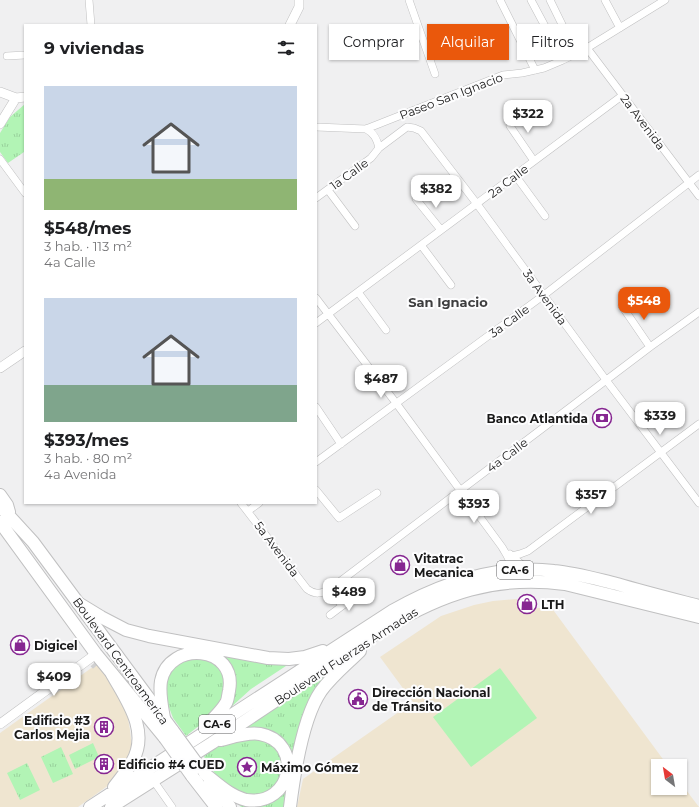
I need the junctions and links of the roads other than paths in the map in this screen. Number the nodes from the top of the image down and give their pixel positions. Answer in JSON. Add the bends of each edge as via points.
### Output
{"nodes":[{"id":1,"x":89,"y":0,"type":"edge"},
{"id":2,"x":299,"y":0,"type":"edge"},
{"id":3,"x":408,"y":0,"type":"edge"},
{"id":4,"x":500,"y":0,"type":"edge"},
{"id":5,"x":531,"y":0,"type":"edge"},
{"id":6,"x":550,"y":0,"type":"edge"},
{"id":7,"x":605,"y":0,"type":"edge"},
{"id":8,"x":665,"y":0,"type":"edge"},
{"id":9,"x":91,"y":24,"type":"edge"},
{"id":10,"x":290,"y":24,"type":"edge"},
{"id":11,"x":544,"y":24,"type":"edge"},
{"id":12,"x":562,"y":24,"type":"edge"},
{"id":13,"x":620,"y":28,"type":"junction"},
{"id":14,"x":588,"y":47,"type":"edge"},
{"id":15,"x":588,"y":49,"type":"edge"},
{"id":16,"x":24,"y":55,"type":"edge"},
{"id":17,"x":7,"y":56,"type":"dead end"},
{"id":18,"x":563,"y":60,"type":"edge"},
{"id":19,"x":536,"y":70,"type":"junction"},
{"id":20,"x":435,"y":74,"type":"dead end"},
{"id":21,"x":0,"y":92,"type":"edge"},
{"id":22,"x":623,"y":96,"type":"junction"},
{"id":23,"x":21,"y":98,"type":"edge"},
{"id":24,"x":0,"y":124,"type":"edge"},
{"id":25,"x":510,"y":126,"type":"dead end"},
{"id":26,"x":317,"y":127,"type":"edge"},
{"id":27,"x":366,"y":129,"type":"junction"},
{"id":28,"x":378,"y":148,"type":"junction"},
{"id":29,"x":0,"y":159,"type":"edge"},
{"id":30,"x":534,"y":161,"type":"junction"},
{"id":31,"x":699,"y":174,"type":"edge"},
{"id":32,"x":515,"y":175,"type":"junction"},
{"id":33,"x":688,"y":182,"type":"junction"},
{"id":34,"x":328,"y":190,"type":"junction"},
{"id":35,"x":24,"y":192,"type":"edge"},
{"id":36,"x":699,"y":196,"type":"edge"},
{"id":37,"x":317,"y":197,"type":"edge"},
{"id":38,"x":416,"y":199,"type":"dead end"},
{"id":39,"x":477,"y":204,"type":"junction"},
{"id":40,"x":545,"y":216,"type":"dead end"},
{"id":41,"x":355,"y":226,"type":"dead end"},
{"id":42,"x":441,"y":230,"type":"junction"},
{"id":43,"x":421,"y":245,"type":"junction"},
{"id":44,"x":451,"y":285,"type":"dead end"},
{"id":45,"x":358,"y":292,"type":"junction"},
{"id":46,"x":544,"y":295,"type":"junction"},
{"id":47,"x":317,"y":299,"type":"edge"},
{"id":48,"x":622,"y":306,"type":"dead end"},
{"id":49,"x":699,"y":312,"type":"edge"},
{"id":50,"x":328,"y":314,"type":"junction"},
{"id":51,"x":317,"y":322,"type":"edge"},
{"id":52,"x":386,"y":330,"type":"dead end"},
{"id":53,"x":650,"y":347,"type":"junction"},
{"id":54,"x":24,"y":352,"type":"edge"},
{"id":55,"x":0,"y":368,"type":"edge"},
{"id":56,"x":606,"y":380,"type":"junction"},
{"id":57,"x":396,"y":404,"type":"junction"},
{"id":58,"x":317,"y":409,"type":"edge"},
{"id":59,"x":699,"y":424,"type":"edge"},
{"id":60,"x":341,"y":444,"type":"junction"},
{"id":61,"x":661,"y":452,"type":"junction"},
{"id":62,"x":317,"y":461,"type":"edge"},
{"id":63,"x":460,"y":490,"type":"junction"},
{"id":64,"x":317,"y":491,"type":"edge"},
{"id":65,"x":377,"y":493,"type":"dead end"},
{"id":66,"x":0,"y":495,"type":"edge"},
{"id":67,"x":699,"y":502,"type":"edge"},
{"id":68,"x":242,"y":504,"type":"edge"},
{"id":69,"x":258,"y":504,"type":"edge"},
{"id":70,"x":0,"y":506,"type":"edge"},
{"id":71,"x":248,"y":511,"type":"junction"},
{"id":72,"x":3,"y":522,"type":"edge"},
{"id":73,"x":502,"y":547,"type":"junction"},
{"id":74,"x":512,"y":556,"type":"junction"},
{"id":75,"x":535,"y":569,"type":"junction"},
{"id":76,"x":496,"y":573,"type":"junction"},
{"id":77,"x":330,"y":589,"type":"junction"},
{"id":78,"x":314,"y":594,"type":"joint"},
{"id":79,"x":358,"y":594,"type":"dead end"},
{"id":80,"x":78,"y":603,"type":"junction"},
{"id":81,"x":342,"y":606,"type":"junction"},
{"id":82,"x":699,"y":606,"type":"edge"},
{"id":83,"x":681,"y":612,"type":"junction"},
{"id":84,"x":330,"y":614,"type":"dead end"},
{"id":85,"x":699,"y":617,"type":"edge"},
{"id":86,"x":699,"y":621,"type":"edge"},
{"id":87,"x":383,"y":629,"type":"junction"},
{"id":88,"x":344,"y":642,"type":"junction"},
{"id":89,"x":96,"y":654,"type":"junction"},
{"id":90,"x":112,"y":674,"type":"junction"},
{"id":91,"x":164,"y":718,"type":"junction"},
{"id":92,"x":0,"y":724,"type":"edge"},
{"id":93,"x":169,"y":735,"type":"junction"},
{"id":94,"x":199,"y":736,"type":"junction"},
{"id":95,"x":212,"y":743,"type":"junction"},
{"id":96,"x":199,"y":773,"type":"junction"},
{"id":97,"x":153,"y":780,"type":"junction"},
{"id":98,"x":109,"y":801,"type":"edge"},
{"id":99,"x":290,"y":806,"type":"edge"},
{"id":100,"x":90,"y":807,"type":"edge"},
{"id":101,"x":172,"y":807,"type":"edge"},
{"id":102,"x":216,"y":807,"type":"edge"},
{"id":103,"x":230,"y":807,"type":"edge"}],
"edges":[{"from":1,"to":9,"type":"street"},
{"from":2,"to":10,"type":"street"},
{"from":3,"to":20,"type":"street"},
{"from":4,"to":19,"type":"street"},
{"from":5,"to":11,"type":"street"},
{"from":6,"to":12,"type":"street"},
{"from":7,"to":13,"type":"street"},
{"from":8,"to":13,"type":"street","name":"Paseo San Ignacio"},
{"from":13,"to":14,"type":"street","name":"Paseo San Ignacio"},
{"from":15,"to":22,"type":"street","name":"2a Avenida"},
{"from":16,"to":17,"type":"street"},
{"from":18,"to":19,"type":"street","name":"Paseo San Ignacio"},
{"from":19,"to":27,"type":"street","name":"Paseo San Ignacio","via":[[503,75]]},
{"from":21,"to":23,"type":"street"},
{"from":22,"to":30,"type":"street","name":"2a Calle"},
{"from":22,"to":33,"type":"street","name":"2a Avenida"},
{"from":23,"to":24,"type":"street"},
{"from":25,"to":30,"type":"street"},
{"from":26,"to":27,"type":"street","name":"Paseo San Ignacio"},
{"from":27,"to":28,"type":"street","name":"1a Calle","via":[[375,136]]},
{"from":28,"to":34,"type":"street","name":"1a Calle","via":[[371,158]]},
{"from":28,"to":39,"type":"street","name":"3a Avenida","via":[[407,127],[414,128],[421,132]]},
{"from":29,"to":35,"type":"street"},
{"from":30,"to":32,"type":"street","name":"2a Calle"},
{"from":31,"to":33,"type":"street","name":"3a Calle"},
{"from":32,"to":39,"type":"street","name":"2a Calle"},
{"from":32,"to":40,"type":"street"},
{"from":33,"to":36,"type":"street","name":"2a Avenida"},
{"from":33,"to":46,"type":"street","name":"3a Calle"},
{"from":34,"to":37,"type":"street","name":"1a Calle"},
{"from":34,"to":41,"type":"street"},
{"from":38,"to":42,"type":"street"},
{"from":39,"to":42,"type":"street","name":"2a Calle"},
{"from":39,"to":46,"type":"street","name":"3a Avenida"},
{"from":42,"to":43,"type":"street","name":"2a Calle"},
{"from":43,"to":44,"type":"street"},
{"from":43,"to":45,"type":"street","name":"2a Calle"},
{"from":45,"to":50,"type":"street","name":"2a Calle"},
{"from":45,"to":52,"type":"street"},
{"from":46,"to":56,"type":"street","name":"3a Avenida"},
{"from":46,"to":57,"type":"street","name":"3a Calle"},
{"from":47,"to":50,"type":"street"},
{"from":48,"to":53,"type":"street"},
{"from":49,"to":53,"type":"street","name":"4a Calle"},
{"from":50,"to":51,"type":"street","name":"2a Calle"},
{"from":50,"to":57,"type":"street"},
{"from":53,"to":56,"type":"street","name":"4a Calle"},
{"from":54,"to":55,"type":"street"},
{"from":56,"to":61,"type":"street","name":"3a Avenida"},
{"from":56,"to":63,"type":"street","name":"4a Calle"},
{"from":57,"to":60,"type":"street","name":"3a Calle"},
{"from":57,"to":63,"type":"street"},
{"from":58,"to":60,"type":"street"},
{"from":59,"to":61,"type":"street"},
{"from":60,"to":62,"type":"street","name":"3a Calle"},
{"from":61,"to":67,"type":"street","name":"3a Avenida"},
{"from":61,"to":74,"type":"street","via":[[528,550]]},
{"from":63,"to":73,"type":"street"},
{"from":63,"to":77,"type":"street","name":"4a Calle"},
{"from":64,"to":65,"type":"street","via":[[339,518]]},
{"from":66,"to":72,"type":"main road","name":"Boulevard Centroamerica","via":[[7,505]]},
{"from":68,"to":71,"type":"street","name":"5a Avenida"},
{"from":69,"to":71,"type":"street"},
{"from":70,"to":72,"type":"main road","name":"Boulevard Centroamerica"},
{"from":71,"to":78,"type":"street","name":"5a Avenida","via":[[307,589]]},
{"from":72,"to":80,"type":"main road","name":"Boulevard Centroamerica","via":[[33,542]]},
{"from":72,"to":89,"type":"main road","name":"Boulevard Centroamerica"},
{"from":73,"to":74,"type":"street"},
{"from":73,"to":76,"type":"street","via":[[510,564],[508,568]]},
{"from":74,"to":75,"type":"street","via":[[521,564]]},
{"from":75,"to":76,"type":"main road","name":"Boulevard Fuerzas Armadas","number":"CA-6"},
{"from":75,"to":82,"type":"main road","name":"Boulevard Fuerzas Armadas","number":"CA-6","via":[[569,572]]},
{"from":76,"to":88,"type":"main road","name":"Boulevard Fuerzas Armadas","number":"CA-6","via":[[458,581],[422,595]]},
{"from":77,"to":78,"type":"street","name":"4a Calle"},
{"from":77,"to":81,"type":"street"},
{"from":79,"to":81,"type":"street"},
{"from":80,"to":88,"type":"main road","via":[[126,630],[268,658],[305,657]]},
{"from":80,"to":91,"type":"main road","name":"Boulevard Centroamerica"},
{"from":81,"to":84,"type":"street"},
{"from":83,"to":85,"type":"main road","name":"Boulevard Fuerzas Armadas","number":"CA-6"},
{"from":83,"to":86,"type":"street"},
{"from":83,"to":87,"type":"main road","name":"Boulevard Fuerzas Armadas","number":"CA-6","via":[[565,584],[512,582],[481,586],[452,594],[412,612]]},
{"from":87,"to":95,"type":"main road","name":"Boulevard Fuerzas Armadas","number":"CA-6"},
{"from":87,"to":99,"type":"main road","via":[[328,682],[321,692],[309,717]]},
{"from":88,"to":94,"type":"main road","name":"Boulevard Fuerzas Armadas","number":"CA-6"},
{"from":89,"to":90,"type":"main road","name":"Boulevard Centroamerica"},
{"from":89,"to":92,"type":"street"},
{"from":90,"to":93,"type":"main road","name":"Boulevard Centroamerica"},
{"from":90,"to":98,"type":"main road","via":[[132,710],[138,726],[138,743],[132,761]]},
{"from":91,"to":93,"type":"main road","name":"Boulevard Centroamerica"},
{"from":91,"to":94,"type":"main road","via":[[161,681],[169,664],[190,653],[202,652],[216,657],[222,662],[230,678],[230,687],[226,703]]},
{"from":93,"to":96,"type":"main road","name":"Boulevard Centroamerica","bridge":true},
{"from":94,"to":98,"type":"main road","name":"Boulevard Fuerzas Armadas","number":"CA-6"},
{"from":95,"to":96,"type":"main road","via":[[251,734],[268,737],[276,742],[287,758],[289,765],[286,782],[273,796],[256,801],[236,796]]},
{"from":95,"to":97,"type":"main road","name":"Boulevard Fuerzas Armadas","number":"CA-6"},
{"from":96,"to":102,"type":"main road","name":"Boulevard Centroamerica"},
{"from":96,"to":103,"type":"main road","name":"Boulevard Centroamerica"},
{"from":97,"to":98,"type":"main road","name":"Boulevard Fuerzas Armadas","number":"CA-6"},
{"from":97,"to":101,"type":"street"},
{"from":98,"to":100,"type":"main road","name":"Boulevard Fuerzas Armadas","number":"CA-6"}]}
